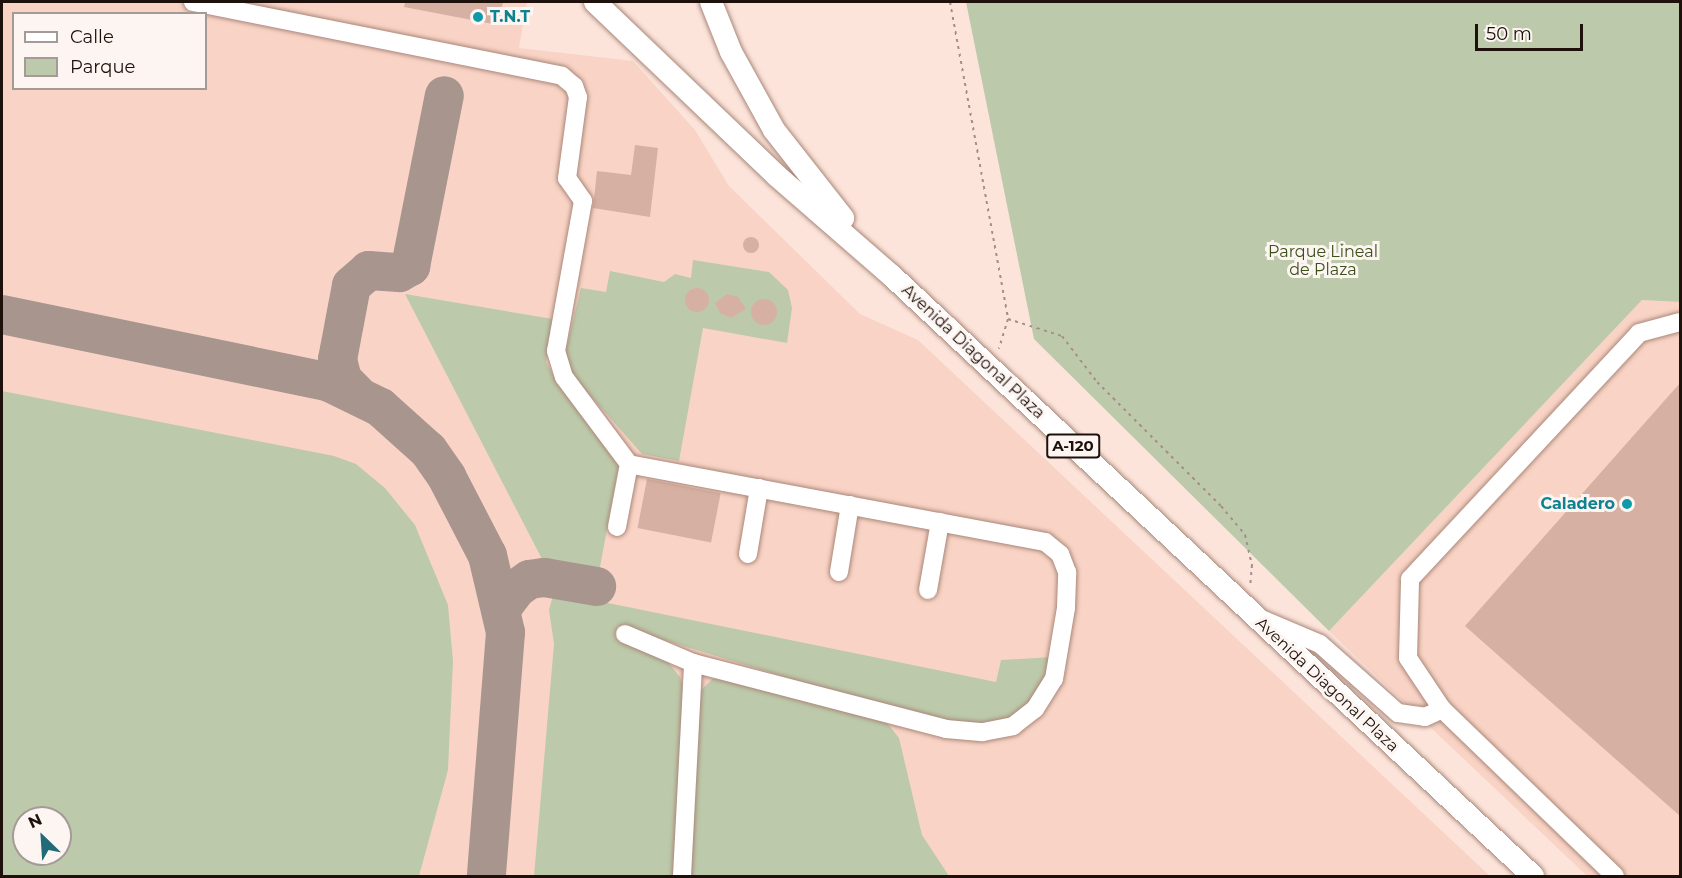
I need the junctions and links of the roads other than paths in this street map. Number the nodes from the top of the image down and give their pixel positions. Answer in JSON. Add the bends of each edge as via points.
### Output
{"nodes":[{"id":1,"x":193,"y":2,"type":"edge"},
{"id":2,"x":595,"y":2,"type":"edge"},
{"id":3,"x":711,"y":2,"type":"edge"},
{"id":4,"x":892,"y":276,"type":"junction"},
{"id":5,"x":1680,"y":322,"type":"edge"},
{"id":6,"x":628,"y":464,"type":"junction"},
{"id":7,"x":759,"y":488,"type":"junction"},
{"id":8,"x":850,"y":505,"type":"junction"},
{"id":9,"x":940,"y":522,"type":"junction"},
{"id":10,"x":617,"y":527,"type":"dead end"},
{"id":11,"x":748,"y":554,"type":"dead end"},
{"id":12,"x":839,"y":572,"type":"dead end"},
{"id":13,"x":928,"y":590,"type":"dead end"},
{"id":14,"x":1245,"y":609,"type":"junction"},
{"id":15,"x":625,"y":634,"type":"dead end"},
{"id":16,"x":693,"y":663,"type":"junction"},
{"id":17,"x":1442,"y":709,"type":"junction"},
{"id":18,"x":682,"y":876,"type":"edge"},
{"id":19,"x":1533,"y":876,"type":"edge"},
{"id":20,"x":1615,"y":876,"type":"edge"}],
"edges":[{"from":1,"to":6,"type":"lane","via":[[562,76],[574,86],[578,97],[567,178],[583,201],[560,326],[558,364]]},
{"from":2,"to":4,"type":"main road","name":"Avenida Diagonal Plaza","number":"A-120","via":[[777,176]]},
{"from":3,"to":4,"type":"main road","number":"A-120","via":[[731,52],[774,130]]},
{"from":4,"to":14,"type":"main road","name":"Avenida Diagonal Plaza","number":"A-120"},
{"from":5,"to":17,"type":"lane","via":[[1639,333],[1410,579],[1408,658]]},
{"from":6,"to":7,"type":"lane"},
{"from":6,"to":10,"type":"lane"},
{"from":7,"to":8,"type":"lane"},
{"from":7,"to":11,"type":"lane"},
{"from":8,"to":9,"type":"lane"},
{"from":8,"to":12,"type":"lane"},
{"from":9,"to":13,"type":"lane"},
{"from":9,"to":16,"type":"lane","via":[[1045,542],[1060,554],[1067,572],[1066,608],[1054,679],[1035,709],[1013,726],[983,732],[946,729]]},
{"from":14,"to":17,"type":"lane","via":[[1320,644],[1398,713],[1425,717]]},
{"from":14,"to":19,"type":"main road","name":"Avenida Diagonal Plaza","number":"A-120"},
{"from":15,"to":16,"type":"lane"},
{"from":16,"to":18,"type":"lane"},
{"from":17,"to":20,"type":"lane"}]}
